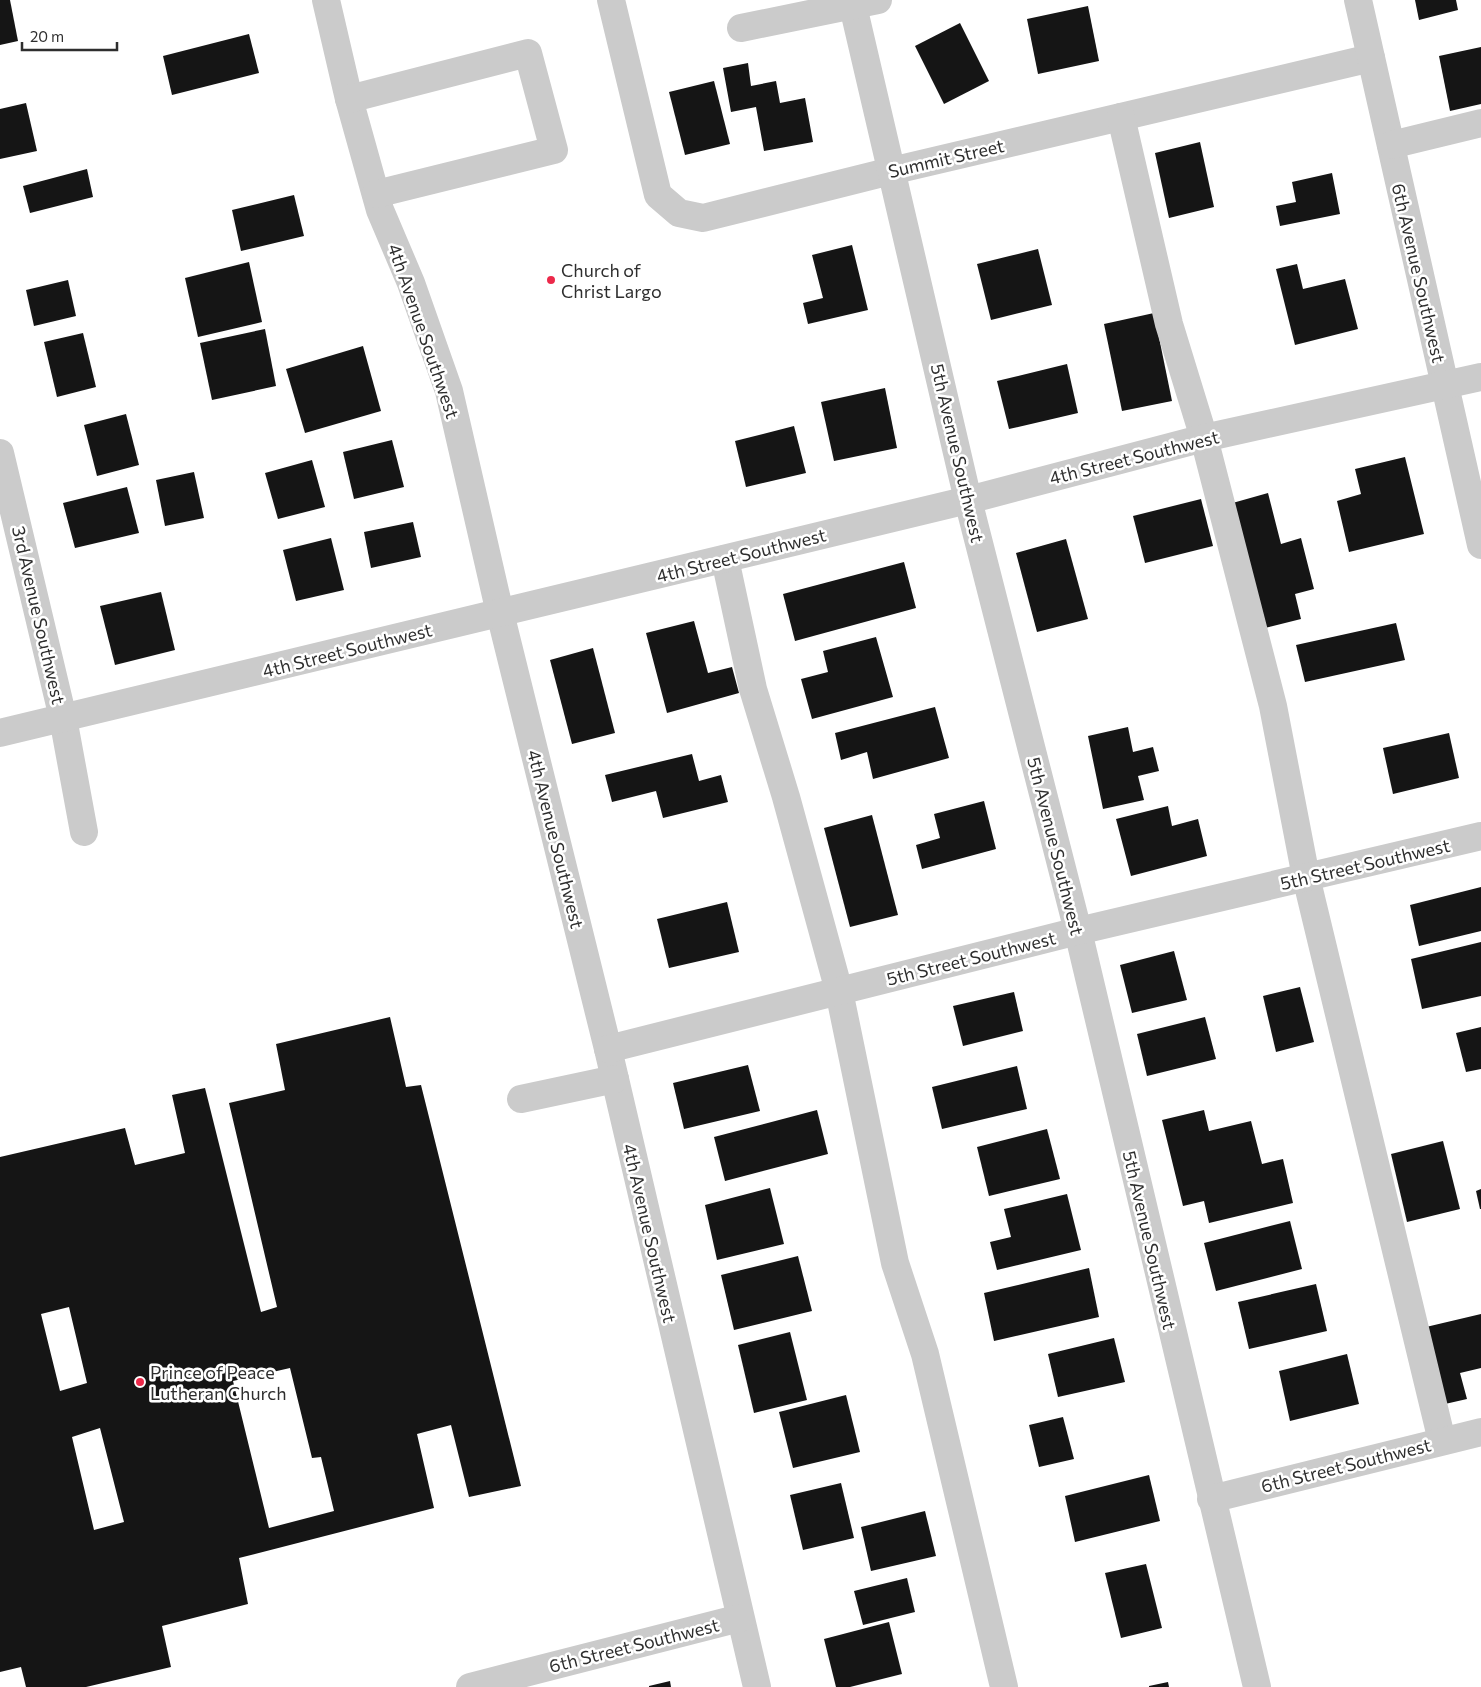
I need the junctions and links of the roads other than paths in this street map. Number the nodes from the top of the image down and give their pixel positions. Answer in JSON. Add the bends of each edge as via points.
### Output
{"nodes":[{"id":1,"x":326,"y":0,"type":"edge"},
{"id":2,"x":611,"y":0,"type":"edge"},
{"id":3,"x":1358,"y":0,"type":"edge"},
{"id":4,"x":866,"y":3,"type":"edge"},
{"id":5,"x":741,"y":28,"type":"dead end"},
{"id":6,"x":1371,"y":58,"type":"junction"},
{"id":7,"x":349,"y":99,"type":"junction"},
{"id":8,"x":1121,"y":117,"type":"junction"},
{"id":9,"x":1481,"y":123,"type":"edge"},
{"id":10,"x":1391,"y":145,"type":"junction"},
{"id":11,"x":891,"y":171,"type":"junction"},
{"id":12,"x":376,"y":194,"type":"junction"},
{"id":13,"x":1481,"y":377,"type":"edge"},
{"id":14,"x":1444,"y":386,"type":"junction"},
{"id":15,"x":1204,"y":438,"type":"junction"},
{"id":16,"x":0,"y":453,"type":"edge"},
{"id":17,"x":968,"y":500,"type":"junction"},
{"id":18,"x":1481,"y":545,"type":"edge"},
{"id":19,"x":724,"y":559,"type":"junction"},
{"id":20,"x":500,"y":613,"type":"junction"},
{"id":21,"x":64,"y":718,"type":"junction"},
{"id":22,"x":0,"y":733,"type":"edge"},
{"id":23,"x":84,"y":832,"type":"dead end"},
{"id":24,"x":1481,"y":836,"type":"edge"},
{"id":25,"x":1306,"y":878,"type":"junction"},
{"id":26,"x":1078,"y":931,"type":"junction"},
{"id":27,"x":839,"y":991,"type":"junction"},
{"id":28,"x":608,"y":1049,"type":"junction"},
{"id":29,"x":614,"y":1079,"type":"junction"},
{"id":30,"x":521,"y":1100,"type":"dead end"},
{"id":31,"x":1481,"y":1432,"type":"edge"},
{"id":32,"x":1442,"y":1442,"type":"junction"},
{"id":33,"x":1211,"y":1499,"type":"junction"},
{"id":34,"x":740,"y":1618,"type":"junction"},
{"id":35,"x":470,"y":1687,"type":"edge"},
{"id":36,"x":757,"y":1687,"type":"edge"},
{"id":37,"x":1004,"y":1687,"type":"edge"},
{"id":38,"x":1257,"y":1687,"type":"edge"}],
"edges":[{"from":1,"to":7,"type":"street","name":"4th Avenue Southwest"},
{"from":2,"to":11,"type":"street","name":"Summit Street","via":[[658,195],[678,213],[703,218]]},
{"from":3,"to":6,"type":"street","name":"6th Avenue Southwest"},
{"from":4,"to":5,"type":"street"},
{"from":4,"to":11,"type":"street","name":"5th Avenue Southwest"},
{"from":6,"to":8,"type":"street","name":"Summit Street"},
{"from":6,"to":10,"type":"street","name":"6th Avenue Southwest"},
{"from":7,"to":12,"type":"street","name":"4th Avenue Southwest"},
{"from":7,"to":12,"type":"street","via":[[528,53],[554,150]]},
{"from":8,"to":11,"type":"street","name":"Summit Street"},
{"from":8,"to":15,"type":"street","via":[[1169,324]]},
{"from":9,"to":10,"type":"street"},
{"from":10,"to":14,"type":"street","name":"6th Avenue Southwest"},
{"from":11,"to":17,"type":"street","name":"5th Avenue Southwest"},
{"from":12,"to":20,"type":"street","name":"4th Avenue Southwest","via":[[449,391]]},
{"from":13,"to":14,"type":"street","name":"4th Street Southwest"},
{"from":14,"to":15,"type":"street","name":"4th Street Southwest"},
{"from":14,"to":18,"type":"street","name":"6th Avenue Southwest"},
{"from":15,"to":17,"type":"street","name":"4th Street Southwest"},
{"from":15,"to":25,"type":"street","via":[[1273,706]]},
{"from":16,"to":21,"type":"street","name":"3rd Avenue Southwest"},
{"from":17,"to":19,"type":"street","name":"4th Street Southwest"},
{"from":17,"to":26,"type":"street","name":"5th Avenue Southwest"},
{"from":19,"to":20,"type":"street","name":"4th Street Southwest"},
{"from":19,"to":27,"type":"street","via":[[753,689]]},
{"from":20,"to":21,"type":"street","name":"4th Street Southwest"},
{"from":20,"to":28,"type":"street","name":"4th Avenue Southwest"},
{"from":21,"to":22,"type":"street","name":"4th Street Southwest"},
{"from":21,"to":23,"type":"street","name":"3rd Avenue Southwest"},
{"from":24,"to":25,"type":"street","name":"5th Street Southwest"},
{"from":25,"to":26,"type":"street","name":"5th Street Southwest"},
{"from":25,"to":32,"type":"street"},
{"from":26,"to":27,"type":"street","name":"5th Street Southwest"},
{"from":26,"to":33,"type":"street","name":"5th Avenue Southwest"},
{"from":27,"to":28,"type":"street","name":"5th Street Southwest"},
{"from":27,"to":37,"type":"street","via":[[895,1263],[925,1354]]},
{"from":28,"to":29,"type":"street","name":"4th Avenue Southwest"},
{"from":29,"to":30,"type":"street"},
{"from":29,"to":34,"type":"street","name":"4th Avenue Southwest"},
{"from":31,"to":32,"type":"street","name":"6th Street Southwest"},
{"from":32,"to":33,"type":"street","name":"6th Street Southwest"},
{"from":33,"to":38,"type":"street","name":"5th Avenue Southwest"},
{"from":34,"to":35,"type":"street","name":"6th Street Southwest"},
{"from":34,"to":36,"type":"street","name":"4th Avenue Southwest"}]}
